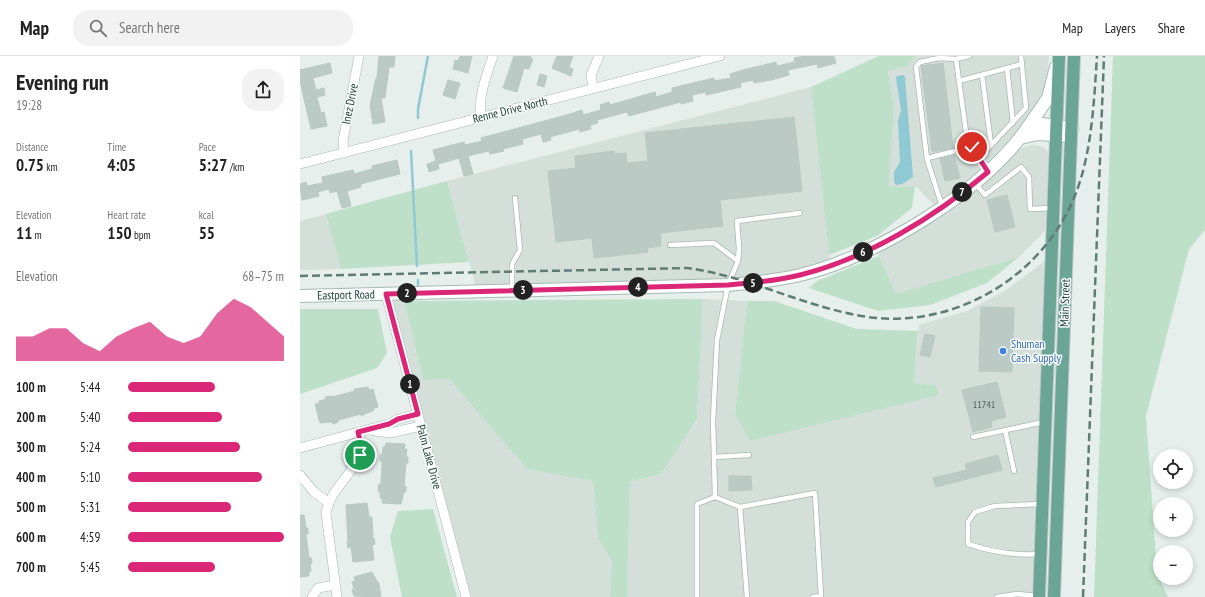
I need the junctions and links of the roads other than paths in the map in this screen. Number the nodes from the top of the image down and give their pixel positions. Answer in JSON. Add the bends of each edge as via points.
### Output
{"nodes":[{"id":1,"x":359,"y":56,"type":"edge"},
{"id":2,"x":493,"y":56,"type":"edge"},
{"id":3,"x":599,"y":56,"type":"edge"},
{"id":4,"x":720,"y":56,"type":"edge"},
{"id":5,"x":969,"y":56,"type":"edge"},
{"id":6,"x":1020,"y":56,"type":"edge"},
{"id":7,"x":1059,"y":56,"type":"edge"},
{"id":8,"x":1074,"y":56,"type":"edge"},
{"id":9,"x":956,"y":59,"type":"junction"},
{"id":10,"x":1022,"y":64,"type":"junction"},
{"id":11,"x":1007,"y":68,"type":"junction"},
{"id":12,"x":982,"y":75,"type":"junction"},
{"id":13,"x":959,"y":81,"type":"junction"},
{"id":14,"x":593,"y":88,"type":"junction"},
{"id":15,"x":482,"y":117,"type":"junction"},
{"id":16,"x":1013,"y":123,"type":"junction"},
{"id":17,"x":1028,"y":127,"type":"junction"},
{"id":18,"x":1057,"y":130,"type":"junction"},
{"id":19,"x":1072,"y":132,"type":"junction"},
{"id":20,"x":1020,"y":138,"type":"junction"},
{"id":21,"x":991,"y":145,"type":"junction"},
{"id":22,"x":972,"y":147,"type":"junction"},
{"id":23,"x":344,"y":153,"type":"junction"},
{"id":24,"x":927,"y":158,"type":"junction"},
{"id":25,"x":979,"y":158,"type":"junction"},
{"id":26,"x":300,"y":163,"type":"edge"},
{"id":27,"x":988,"y":172,"type":"junction"},
{"id":28,"x":975,"y":182,"type":"junction"},
{"id":29,"x":516,"y":198,"type":"dead end"},
{"id":30,"x":942,"y":206,"type":"junction"},
{"id":31,"x":1054,"y":207,"type":"junction"},
{"id":32,"x":800,"y":213,"type":"dead end"},
{"id":33,"x":670,"y":245,"type":"dead end"},
{"id":34,"x":738,"y":262,"type":"junction"},
{"id":35,"x":728,"y":285,"type":"junction"},
{"id":36,"x":512,"y":290,"type":"junction"},
{"id":37,"x":386,"y":294,"type":"junction"},
{"id":38,"x":300,"y":296,"type":"edge"},
{"id":39,"x":1049,"y":343,"type":"junction"},
{"id":40,"x":1064,"y":344,"type":"junction"},
{"id":41,"x":418,"y":414,"type":"junction"},
{"id":42,"x":1046,"y":422,"type":"junction"},
{"id":43,"x":421,"y":426,"type":"junction"},
{"id":44,"x":1005,"y":430,"type":"junction"},
{"id":45,"x":363,"y":431,"type":"junction"},
{"id":46,"x":974,"y":437,"type":"dead end"},
{"id":47,"x":300,"y":448,"type":"edge"},
{"id":48,"x":749,"y":455,"type":"dead end"},
{"id":49,"x":714,"y":457,"type":"junction"},
{"id":50,"x":1014,"y":471,"type":"dead end"},
{"id":51,"x":300,"y":475,"type":"edge"},
{"id":52,"x":715,"y":497,"type":"junction"},
{"id":53,"x":329,"y":503,"type":"junction"},
{"id":54,"x":1043,"y":504,"type":"junction"},
{"id":55,"x":740,"y":507,"type":"junction"},
{"id":56,"x":1041,"y":554,"type":"junction"},
{"id":57,"x":1056,"y":555,"type":"junction"},
{"id":58,"x":335,"y":585,"type":"junction"},
{"id":59,"x":312,"y":597,"type":"edge"},
{"id":60,"x":337,"y":597,"type":"edge"},
{"id":61,"x":466,"y":597,"type":"edge"},
{"id":62,"x":696,"y":597,"type":"edge"},
{"id":63,"x":747,"y":597,"type":"edge"},
{"id":64,"x":813,"y":597,"type":"edge"},
{"id":65,"x":997,"y":597,"type":"edge"},
{"id":66,"x":1039,"y":597,"type":"edge"},
{"id":67,"x":1054,"y":597,"type":"edge"}],
"edges":[{"from":1,"to":23,"type":"street","name":"Inez Drive","via":[[342,141]]},
{"from":2,"to":15,"type":"street","via":[[481,94]]},
{"from":3,"to":14,"type":"street","via":[[591,75]]},
{"from":4,"to":14,"type":"street","name":"Renne Drive North"},
{"from":5,"to":9,"type":"lane"},
{"from":6,"to":10,"type":"lane"},
{"from":7,"to":17,"type":"street","name":"Eastport Road","via":[[1048,98]]},
{"from":7,"to":18,"type":"main road","name":"Main Street"},
{"from":8,"to":19,"type":"main road","name":"Main Street"},
{"from":9,"to":13,"type":"lane"},
{"from":9,"to":24,"type":"lane","via":[[939,58],[920,62],[916,67]]},
{"from":10,"to":11,"type":"lane"},
{"from":10,"to":16,"type":"lane","via":[[1026,108]]},
{"from":11,"to":12,"type":"lane"},
{"from":11,"to":16,"type":"lane"},
{"from":12,"to":13,"type":"lane"},
{"from":12,"to":21,"type":"lane"},
{"from":13,"to":22,"type":"lane","via":[[967,139]]},
{"from":14,"to":15,"type":"street","name":"Renne Drive North"},
{"from":15,"to":23,"type":"street","name":"Renne Drive North"},
{"from":16,"to":21,"type":"lane"},
{"from":17,"to":18,"type":"street","via":[[1042,124]]},
{"from":17,"to":20,"type":"street","name":"Eastport Road"},
{"from":18,"to":19,"type":"street"},
{"from":18,"to":20,"type":"street"},
{"from":18,"to":31,"type":"main road","name":"Main Street"},
{"from":19,"to":40,"type":"main road","name":"Main Street"},
{"from":20,"to":27,"type":"street","name":"Eastport Road"},
{"from":21,"to":25,"type":"lane"},
{"from":22,"to":24,"type":"lane"},
{"from":22,"to":25,"type":"lane"},
{"from":23,"to":26,"type":"street","name":"Renne Drive North"},
{"from":24,"to":30,"type":"lane"},
{"from":25,"to":27,"type":"lane"},
{"from":27,"to":28,"type":"street","name":"Eastport Road"},
{"from":28,"to":30,"type":"street","name":"Eastport Road"},
{"from":28,"to":31,"type":"lane","via":[[985,195],[1021,167],[1029,177],[1030,209]]},
{"from":29,"to":36,"type":"lane","via":[[520,250],[512,264]]},
{"from":30,"to":35,"type":"street","name":"Eastport Road","via":[[887,240],[822,269],[782,279]]},
{"from":31,"to":39,"type":"main road","name":"Main Street"},
{"from":32,"to":34,"type":"lane","via":[[737,221]]},
{"from":33,"to":34,"type":"lane","via":[[714,243]]},
{"from":34,"to":35,"type":"lane"},
{"from":35,"to":36,"type":"street","name":"Eastport Road"},
{"from":35,"to":49,"type":"lane","via":[[717,340]]},
{"from":36,"to":37,"type":"street","name":"Eastport Road"},
{"from":37,"to":38,"type":"street","name":"Eastport Road"},
{"from":37,"to":41,"type":"street","name":"Palm Lake Drive"},
{"from":39,"to":40,"type":"street"},
{"from":39,"to":42,"type":"main road","name":"Main Street"},
{"from":40,"to":57,"type":"main road","name":"Main Street"},
{"from":41,"to":43,"type":"street","name":"Palm Lake Drive"},
{"from":41,"to":45,"type":"street","via":[[379,421]]},
{"from":42,"to":44,"type":"lane"},
{"from":42,"to":54,"type":"main road","name":"Main Street"},
{"from":43,"to":45,"type":"street","via":[[390,433]]},
{"from":43,"to":61,"type":"street","name":"Palm Lake Drive"},
{"from":44,"to":46,"type":"lane"},
{"from":44,"to":50,"type":"lane"},
{"from":45,"to":47,"type":"street"},
{"from":45,"to":53,"type":"street","via":[[356,465],[338,486]]},
{"from":48,"to":49,"type":"lane"},
{"from":49,"to":52,"type":"lane"},
{"from":51,"to":53,"type":"street","via":[[314,492]]},
{"from":52,"to":55,"type":"lane"},
{"from":52,"to":62,"type":"lane","via":[[697,504]]},
{"from":53,"to":58,"type":"street","via":[[326,513]]},
{"from":54,"to":56,"type":"main road","name":"Main Street"},
{"from":54,"to":56,"type":"lane","via":[[995,506],[976,512],[968,522],[968,544],[991,552]]},
{"from":55,"to":63,"type":"lane"},
{"from":55,"to":64,"type":"lane","via":[[815,493],[822,596]]},
{"from":56,"to":57,"type":"street"},
{"from":56,"to":66,"type":"main road","name":"Main Street"},
{"from":57,"to":67,"type":"main road","name":"Main Street"},
{"from":58,"to":59,"type":"street","via":[[318,588]]},
{"from":58,"to":60,"type":"street"},
{"from":65,"to":66,"type":"lane","via":[[1018,594]]}]}
